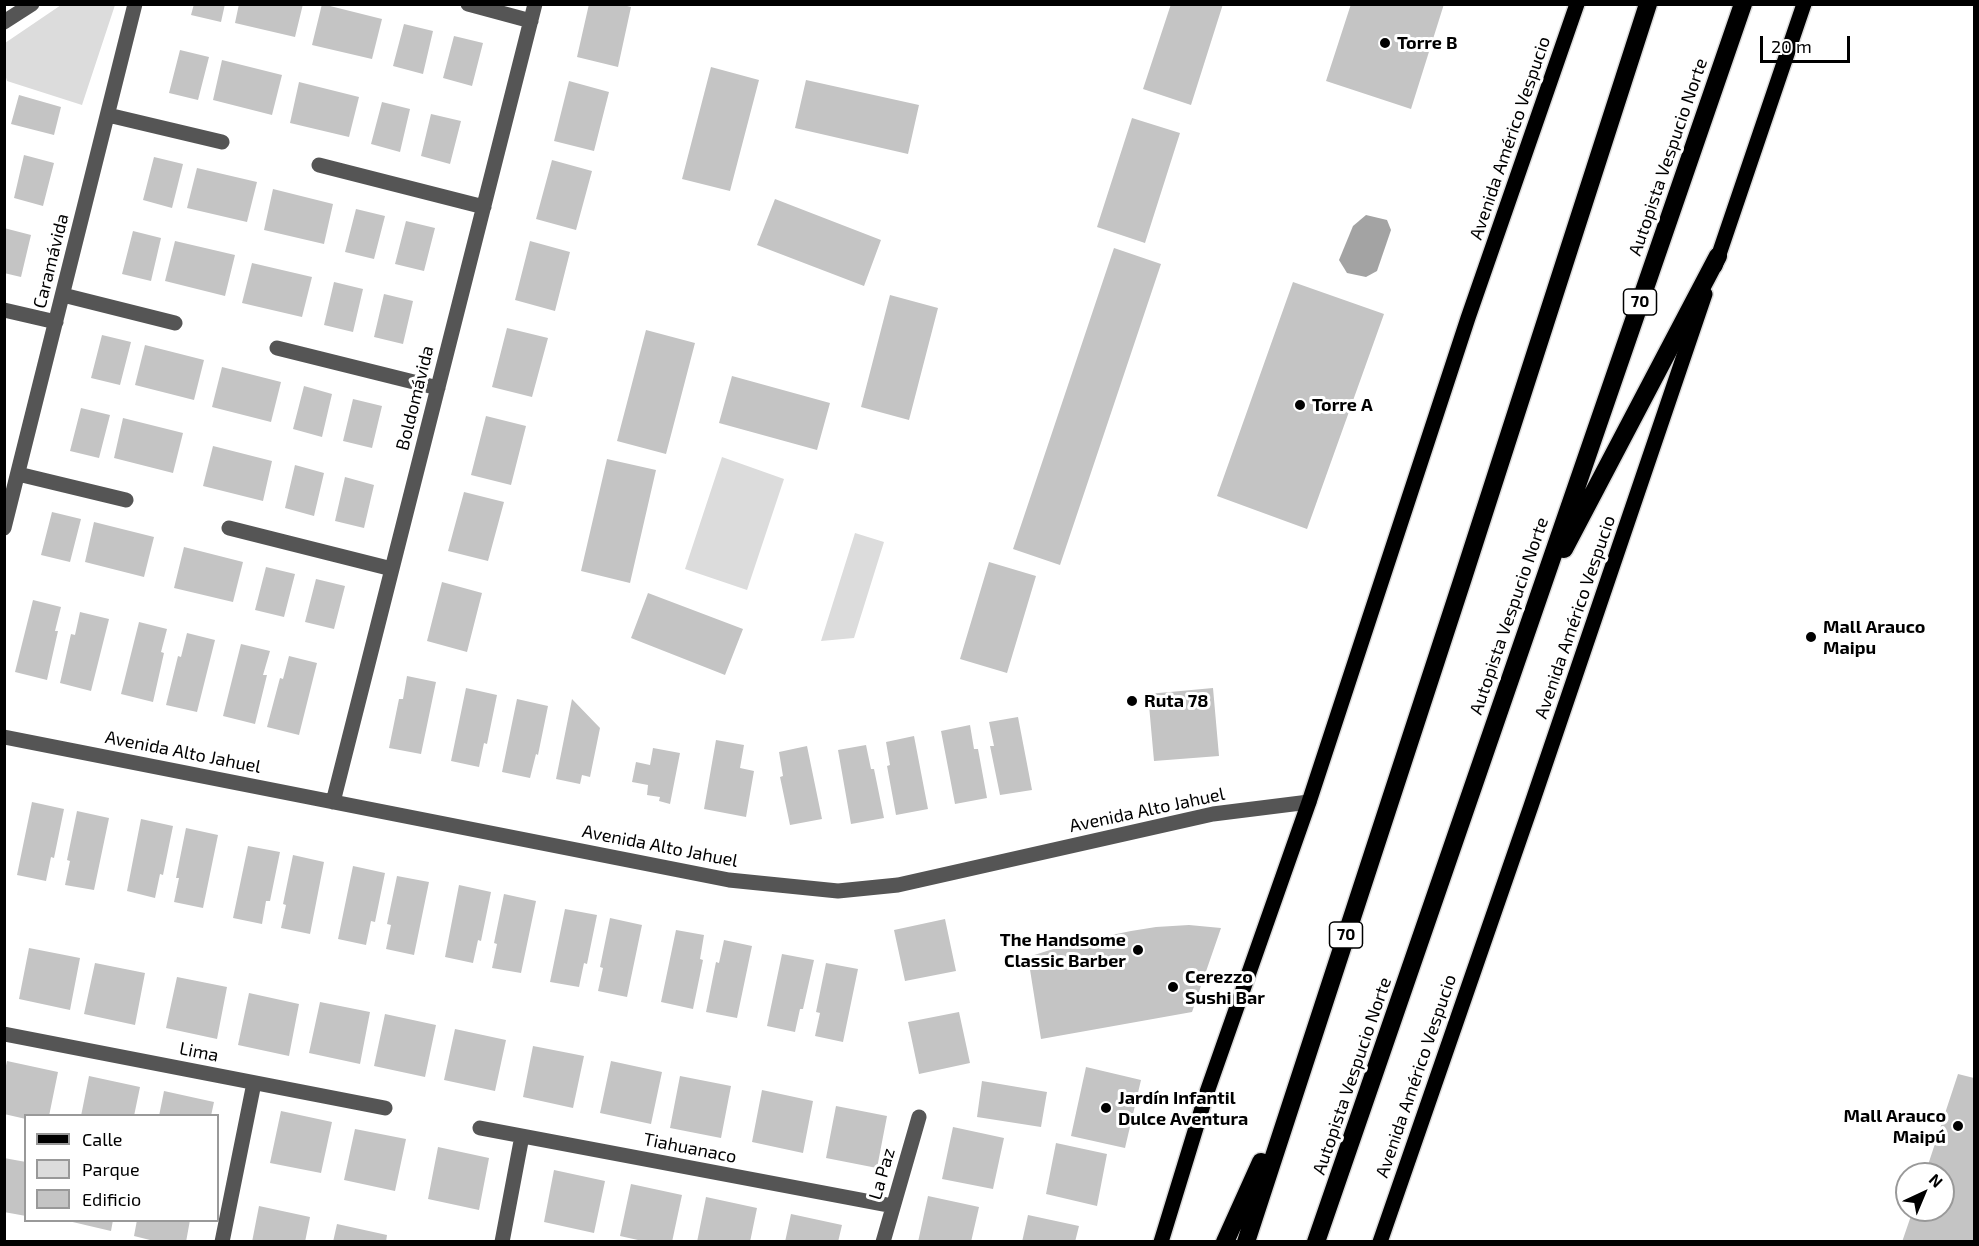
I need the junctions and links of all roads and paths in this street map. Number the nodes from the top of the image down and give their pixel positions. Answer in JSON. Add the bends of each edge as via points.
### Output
{"nodes":[{"id":1,"x":32,"y":4,"type":"edge"},
{"id":2,"x":135,"y":4,"type":"edge"},
{"id":3,"x":468,"y":4,"type":"edge"},
{"id":4,"x":535,"y":4,"type":"edge"},
{"id":5,"x":1577,"y":4,"type":"edge"},
{"id":6,"x":1648,"y":4,"type":"edge"},
{"id":7,"x":1743,"y":4,"type":"edge"},
{"id":8,"x":1804,"y":4,"type":"edge"},
{"id":9,"x":531,"y":21,"type":"junction"},
{"id":10,"x":4,"y":22,"type":"edge"},
{"id":11,"x":108,"y":114,"type":"junction"},
{"id":12,"x":222,"y":142,"type":"dead end"},
{"id":13,"x":319,"y":165,"type":"dead end"},
{"id":14,"x":484,"y":207,"type":"junction"},
{"id":15,"x":1718,"y":256,"type":"junction"},
{"id":16,"x":63,"y":295,"type":"junction"},
{"id":17,"x":4,"y":310,"type":"edge"},
{"id":18,"x":56,"y":322,"type":"junction"},
{"id":19,"x":175,"y":323,"type":"dead end"},
{"id":20,"x":277,"y":348,"type":"dead end"},
{"id":21,"x":438,"y":388,"type":"junction"},
{"id":22,"x":18,"y":474,"type":"junction"},
{"id":23,"x":8,"y":496,"type":"edge"},
{"id":24,"x":126,"y":500,"type":"dead end"},
{"id":25,"x":4,"y":528,"type":"edge"},
{"id":26,"x":229,"y":528,"type":"dead end"},
{"id":27,"x":392,"y":569,"type":"junction"},
{"id":28,"x":1537,"y":601,"type":"junction"},
{"id":29,"x":4,"y":737,"type":"edge"},
{"id":30,"x":333,"y":802,"type":"junction"},
{"id":31,"x":1309,"y":802,"type":"junction"},
{"id":32,"x":4,"y":1034,"type":"edge"},
{"id":33,"x":1299,"y":1079,"type":"junction"},
{"id":34,"x":254,"y":1083,"type":"junction"},
{"id":35,"x":385,"y":1108,"type":"dead end"},
{"id":36,"x":919,"y":1117,"type":"dead end"},
{"id":37,"x":480,"y":1128,"type":"dead end"},
{"id":38,"x":522,"y":1136,"type":"junction"},
{"id":39,"x":893,"y":1206,"type":"junction"},
{"id":40,"x":222,"y":1242,"type":"edge"},
{"id":41,"x":502,"y":1242,"type":"edge"},
{"id":42,"x":882,"y":1242,"type":"edge"},
{"id":43,"x":1161,"y":1242,"type":"edge"},
{"id":44,"x":1225,"y":1242,"type":"edge"},
{"id":45,"x":1246,"y":1242,"type":"edge"},
{"id":46,"x":1316,"y":1242,"type":"edge"},
{"id":47,"x":1380,"y":1242,"type":"edge"}],
"edges":[{"from":1,"to":10,"type":"street"},
{"from":2,"to":11,"type":"street","name":"Caramávida"},
{"from":3,"to":9,"type":"street"},
{"from":4,"to":9,"type":"street","name":"Boldomávida"},
{"from":5,"to":31,"type":"main road","name":"Avenida Américo Vespucio","via":[[1468,318]]},
{"from":6,"to":33,"type":"highway","number":"70"},
{"from":7,"to":28,"type":"highway","name":"Autopista Vespucio Norte","number":"70"},
{"from":8,"to":15,"type":"main road","name":"Avenida Américo Vespucio"},
{"from":9,"to":14,"type":"street","name":"Boldomávida"},
{"from":11,"to":12,"type":"street"},
{"from":11,"to":16,"type":"street","name":"Caramávida"},
{"from":13,"to":14,"type":"street"},
{"from":14,"to":21,"type":"street","name":"Boldomávida"},
{"from":15,"to":28,"type":"highway"},
{"from":15,"to":47,"type":"main road","name":"Avenida Américo Vespucio"},
{"from":16,"to":18,"type":"street","name":"Caramávida"},
{"from":16,"to":19,"type":"street"},
{"from":17,"to":18,"type":"street"},
{"from":18,"to":22,"type":"street","name":"Caramávida"},
{"from":20,"to":21,"type":"street"},
{"from":21,"to":27,"type":"street","name":"Boldomávida"},
{"from":22,"to":23,"type":"street","name":"Caramávida"},
{"from":22,"to":24,"type":"street"},
{"from":23,"to":25,"type":"street","name":"Caramávida"},
{"from":26,"to":27,"type":"street"},
{"from":27,"to":30,"type":"street","name":"Boldomávida"},
{"from":28,"to":46,"type":"highway","name":"Autopista Vespucio Norte","number":"70"},
{"from":29,"to":30,"type":"street","name":"Avenida Alto Jahuel"},
{"from":30,"to":31,"type":"street","name":"Avenida Alto Jahuel","via":[[729,880],[838,891],[898,885],[1214,814]]},
{"from":31,"to":43,"type":"main road","name":"Avenida Américo Vespucio","via":[[1208,1092]]},
{"from":32,"to":34,"type":"street","name":"Lima"},
{"from":33,"to":44,"type":"highway"},
{"from":33,"to":45,"type":"highway","number":"70"},
{"from":34,"to":35,"type":"street","name":"Lima"},
{"from":34,"to":40,"type":"street"},
{"from":36,"to":39,"type":"street","name":"La Paz"},
{"from":37,"to":38,"type":"street","name":"Tiahuanaco"},
{"from":38,"to":39,"type":"street","name":"Tiahuanaco"},
{"from":38,"to":41,"type":"street"},
{"from":39,"to":42,"type":"street","name":"La Paz"}]}
